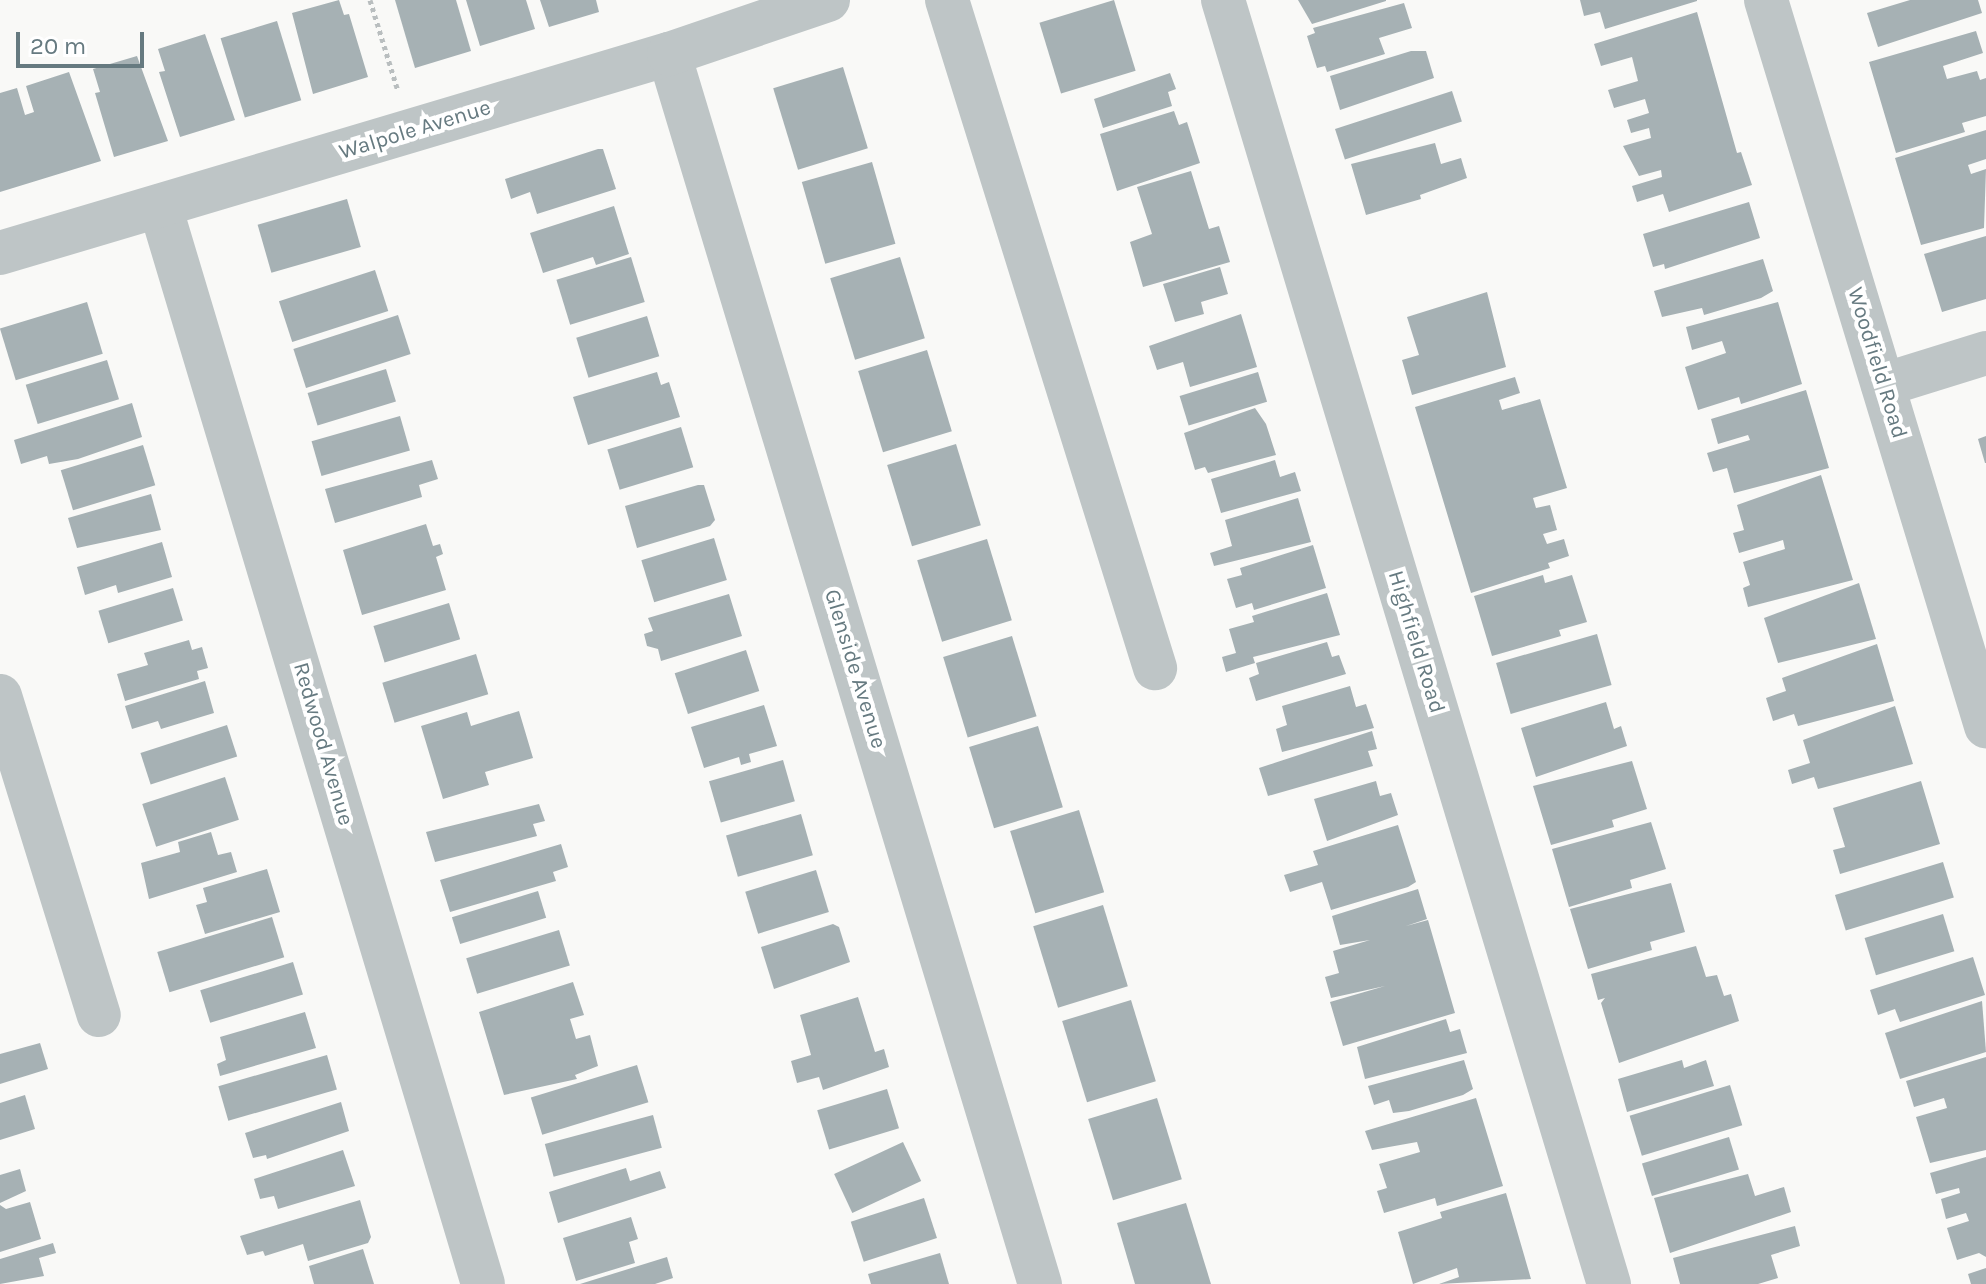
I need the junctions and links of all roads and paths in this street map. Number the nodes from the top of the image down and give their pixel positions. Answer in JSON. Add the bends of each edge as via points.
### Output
{"nodes":[{"id":1,"x":370,"y":0,"type":"edge"},
{"id":2,"x":828,"y":0,"type":"edge"},
{"id":3,"x":947,"y":0,"type":"edge"},
{"id":4,"x":1223,"y":0,"type":"edge"},
{"id":5,"x":1766,"y":0,"type":"edge"},
{"id":6,"x":741,"y":14,"type":"edge"},
{"id":7,"x":669,"y":54,"type":"junction"},
{"id":8,"x":399,"y":92,"type":"dead end"},
{"id":9,"x":160,"y":206,"type":"junction"},
{"id":10,"x":0,"y":253,"type":"edge"},
{"id":11,"x":1986,"y":353,"type":"edge"},
{"id":12,"x":1883,"y":385,"type":"junction"},
{"id":13,"x":1155,"y":668,"type":"dead end"},
{"id":14,"x":0,"y":696,"type":"edge"},
{"id":15,"x":1986,"y":726,"type":"edge"},
{"id":16,"x":99,"y":1015,"type":"dead end"},
{"id":17,"x":483,"y":1284,"type":"edge"},
{"id":18,"x":1040,"y":1284,"type":"edge"},
{"id":19,"x":1609,"y":1284,"type":"edge"}],
"edges":[{"from":1,"to":8,"type":"path"},
{"from":2,"to":6,"type":"street","name":"Walpole Avenue"},
{"from":3,"to":13,"type":"street"},
{"from":4,"to":19,"type":"street","name":"Highfield Road"},
{"from":5,"to":12,"type":"street","name":"Woodfield Road"},
{"from":6,"to":7,"type":"street","name":"Walpole Avenue"},
{"from":7,"to":9,"type":"street","name":"Walpole Avenue"},
{"from":7,"to":18,"type":"street","name":"Glenside Avenue"},
{"from":9,"to":10,"type":"street","name":"Walpole Avenue"},
{"from":9,"to":17,"type":"street","name":"Redwood Avenue"},
{"from":11,"to":12,"type":"street"},
{"from":12,"to":15,"type":"street","name":"Woodfield Road"},
{"from":14,"to":16,"type":"street"}]}
